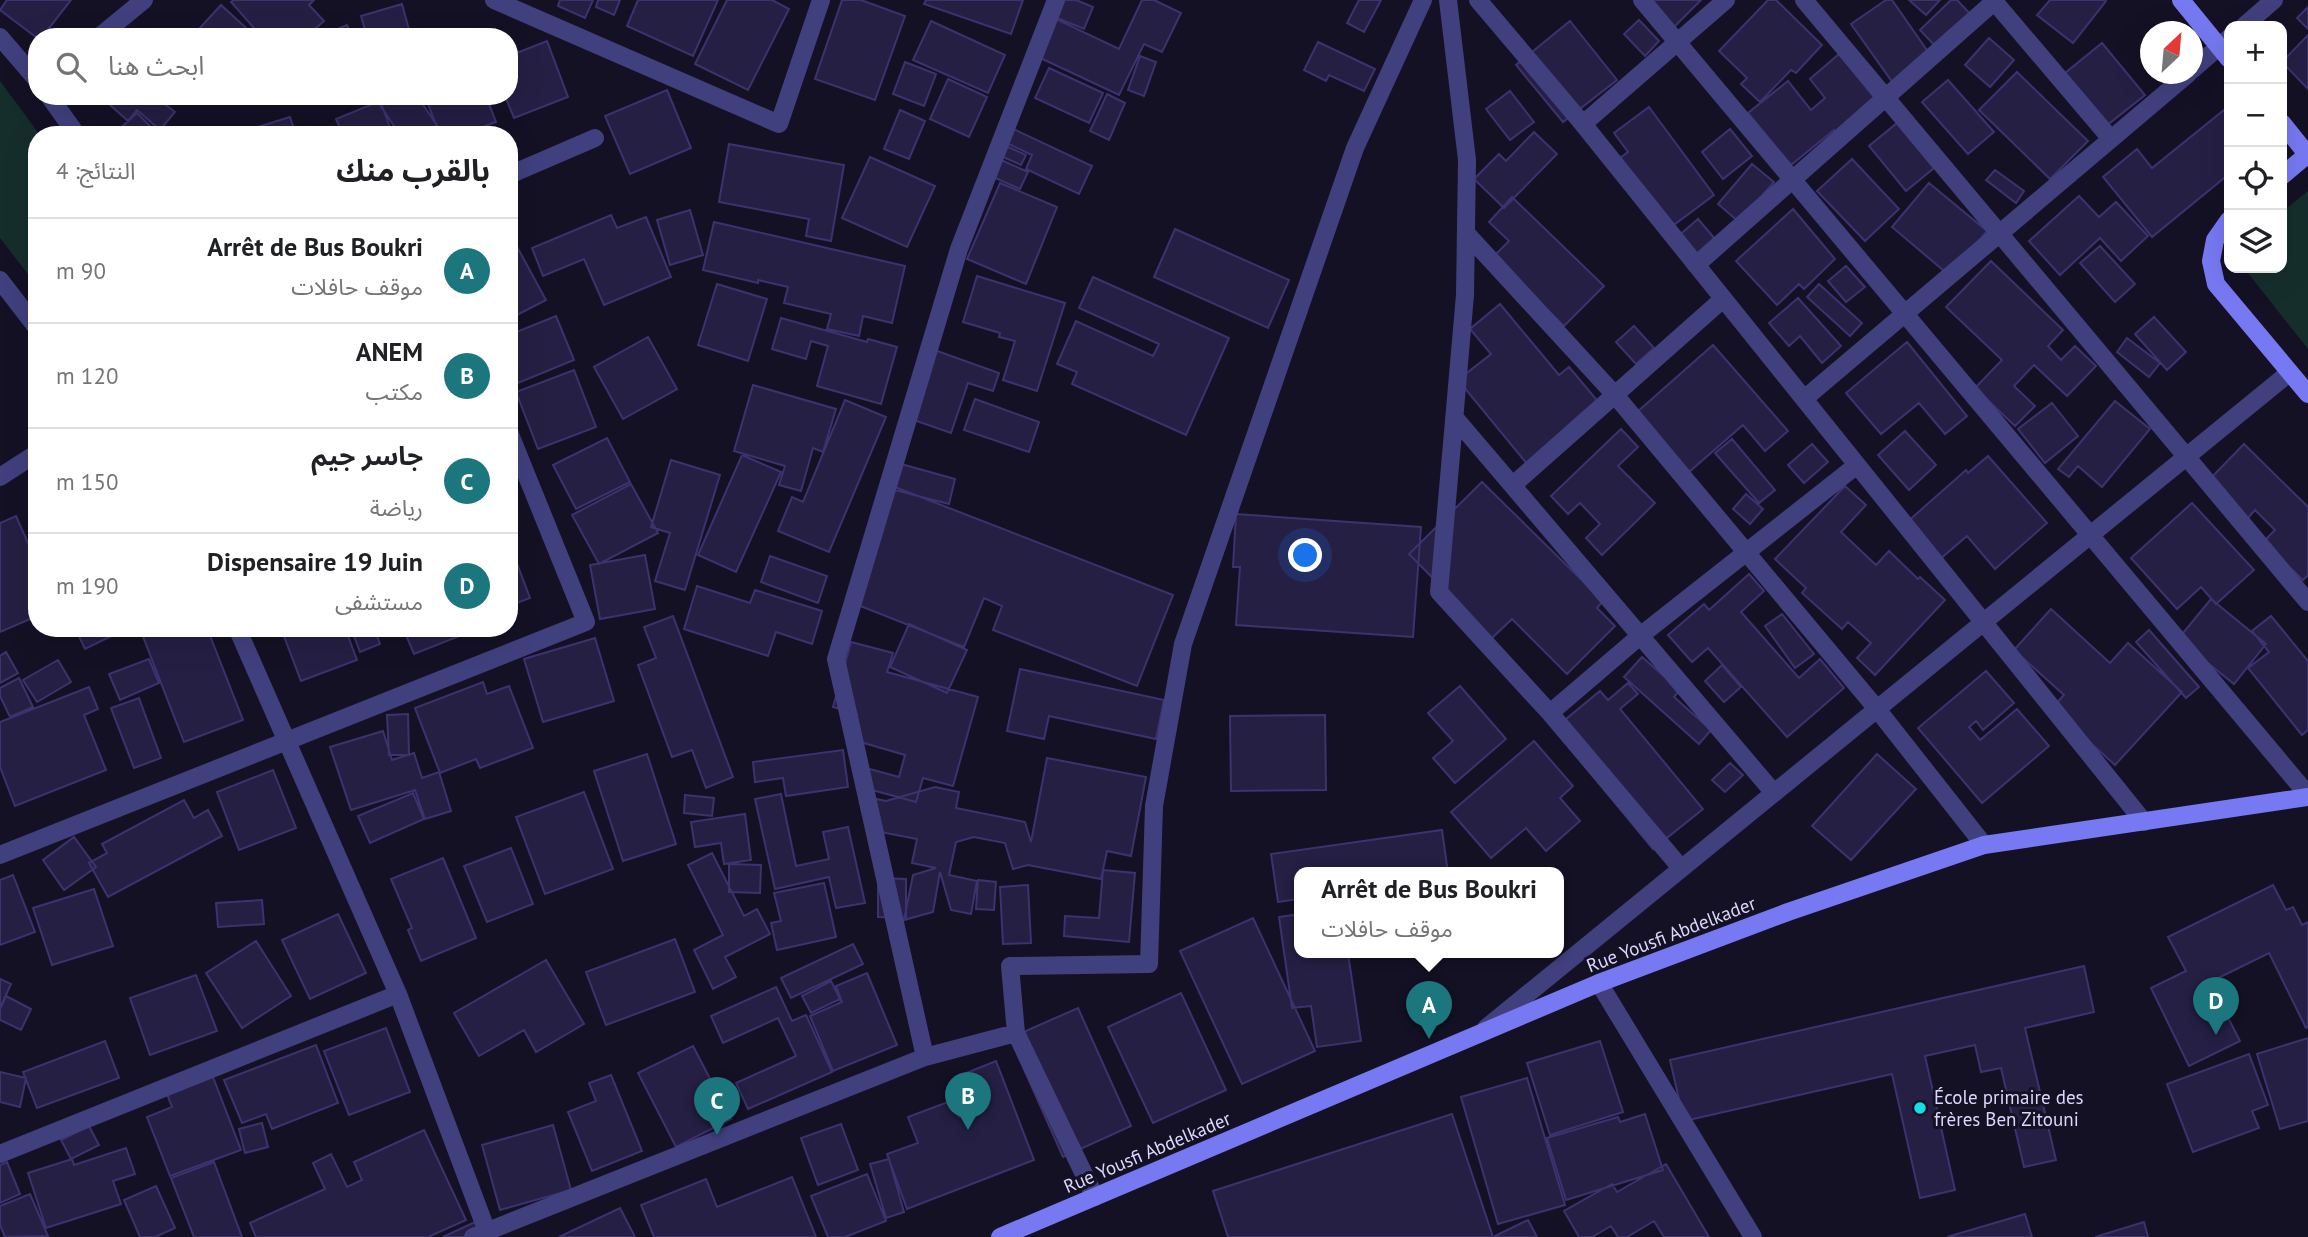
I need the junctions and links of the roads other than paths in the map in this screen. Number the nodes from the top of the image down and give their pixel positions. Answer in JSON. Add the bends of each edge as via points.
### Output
{"nodes":[{"id":1,"x":144,"y":0,"type":"edge"},
{"id":2,"x":494,"y":0,"type":"edge"},
{"id":3,"x":821,"y":0,"type":"edge"},
{"id":4,"x":1056,"y":0,"type":"edge"},
{"id":5,"x":1423,"y":0,"type":"edge"},
{"id":6,"x":1448,"y":0,"type":"edge"},
{"id":7,"x":1478,"y":0,"type":"edge"},
{"id":8,"x":1642,"y":0,"type":"edge"},
{"id":9,"x":1726,"y":0,"type":"edge"},
{"id":10,"x":1804,"y":0,"type":"edge"},
{"id":11,"x":2181,"y":0,"type":"edge"},
{"id":12,"x":2274,"y":0,"type":"edge"},
{"id":13,"x":1994,"y":1,"type":"edge"},
{"id":14,"x":2250,"y":21,"type":"edge"},
{"id":15,"x":110,"y":28,"type":"edge"},
{"id":16,"x":0,"y":37,"type":"edge"},
{"id":17,"x":1678,"y":42,"type":"junction"},
{"id":18,"x":2224,"y":46,"type":"edge"},
{"id":19,"x":2224,"y":49,"type":"edge"},
{"id":20,"x":2203,"y":63,"type":"edge"},
{"id":21,"x":28,"y":70,"type":"edge"},
{"id":22,"x":2176,"y":84,"type":"edge"},
{"id":23,"x":1886,"y":97,"type":"junction"},
{"id":24,"x":55,"y":105,"type":"edge"},
{"id":25,"x":1583,"y":124,"type":"junction"},
{"id":26,"x":71,"y":126,"type":"edge"},
{"id":27,"x":2287,"y":129,"type":"edge"},
{"id":28,"x":595,"y":138,"type":"dead end"},
{"id":29,"x":2111,"y":139,"type":"junction"},
{"id":30,"x":2308,"y":154,"type":"edge"},
{"id":31,"x":518,"y":171,"type":"edge"},
{"id":32,"x":2287,"y":172,"type":"edge"},
{"id":33,"x":1793,"y":180,"type":"junction"},
{"id":34,"x":2224,"y":227,"type":"edge"},
{"id":35,"x":1466,"y":233,"type":"junction"},
{"id":36,"x":1999,"y":234,"type":"junction"},
{"id":37,"x":1696,"y":265,"type":"junction"},
{"id":38,"x":0,"y":280,"type":"edge"},
{"id":39,"x":1723,"y":299,"type":"junction"},
{"id":40,"x":1905,"y":314,"type":"junction"},
{"id":41,"x":28,"y":316,"type":"edge"},
{"id":42,"x":2289,"y":373,"type":"junction"},
{"id":43,"x":2308,"y":394,"type":"edge"},
{"id":44,"x":1615,"y":395,"type":"junction"},
{"id":45,"x":1804,"y":399,"type":"junction"},
{"id":46,"x":1455,"y":418,"type":"junction"},
{"id":47,"x":518,"y":454,"type":"edge"},
{"id":48,"x":2186,"y":456,"type":"junction"},
{"id":49,"x":28,"y":459,"type":"edge"},
{"id":50,"x":1857,"y":465,"type":"junction"},
{"id":51,"x":0,"y":477,"type":"edge"},
{"id":52,"x":1513,"y":485,"type":"junction"},
{"id":53,"x":2090,"y":535,"type":"junction"},
{"id":54,"x":1745,"y":552,"type":"junction"},
{"id":55,"x":2308,"y":602,"type":"edge"},
{"id":56,"x":1983,"y":622,"type":"junction"},
{"id":57,"x":1640,"y":636,"type":"junction"},
{"id":58,"x":241,"y":637,"type":"edge"},
{"id":59,"x":1877,"y":709,"type":"junction"},
{"id":60,"x":1550,"y":713,"type":"junction"},
{"id":61,"x":287,"y":740,"type":"junction"},
{"id":62,"x":1774,"y":793,"type":"junction"},
{"id":63,"x":2308,"y":796,"type":"edge"},
{"id":64,"x":2144,"y":821,"type":"junction"},
{"id":65,"x":1984,"y":845,"type":"junction"},
{"id":66,"x":0,"y":855,"type":"edge"},
{"id":67,"x":1681,"y":868,"type":"junction"},
{"id":68,"x":1599,"y":983,"type":"junction"},
{"id":69,"x":398,"y":994,"type":"junction"},
{"id":70,"x":1016,"y":1033,"type":"junction"},
{"id":71,"x":1478,"y":1034,"type":"junction"},
{"id":72,"x":925,"y":1057,"type":"junction"},
{"id":73,"x":0,"y":1154,"type":"edge"},
{"id":74,"x":1095,"y":1197,"type":"junction"},
{"id":75,"x":483,"y":1235,"type":"edge"},
{"id":76,"x":1000,"y":1237,"type":"edge"},
{"id":77,"x":1753,"y":1237,"type":"edge"}],
"edges":[{"from":1,"to":15,"type":"street"},
{"from":2,"to":3,"type":"street","via":[[779,124]]},
{"from":4,"to":72,"type":"street","via":[[959,249],[836,659]]},
{"from":5,"to":70,"type":"street","via":[[1355,148],[1183,644],[1154,806],[1149,964],[1010,966]]},
{"from":6,"to":35,"type":"street","via":[[1467,160]]},
{"from":7,"to":25,"type":"street"},
{"from":8,"to":17,"type":"street"},
{"from":9,"to":17,"type":"street"},
{"from":10,"to":23,"type":"street"},
{"from":11,"to":18,"type":"main road"},
{"from":12,"to":14,"type":"street"},
{"from":13,"to":23,"type":"street"},
{"from":13,"to":29,"type":"street"},
{"from":16,"to":21,"type":"street"},
{"from":17,"to":25,"type":"street"},
{"from":17,"to":33,"type":"street"},
{"from":19,"to":20,"type":"street"},
{"from":22,"to":29,"type":"street"},
{"from":23,"to":33,"type":"street"},
{"from":23,"to":36,"type":"street"},
{"from":24,"to":26,"type":"street"},
{"from":25,"to":37,"type":"street"},
{"from":27,"to":30,"type":"main road"},
{"from":28,"to":31,"type":"street"},
{"from":29,"to":36,"type":"street"},
{"from":30,"to":32,"type":"main road"},
{"from":33,"to":37,"type":"street"},
{"from":33,"to":40,"type":"street"},
{"from":34,"to":42,"type":"main road","via":[[2215,240],[2211,261],[2217,285]]},
{"from":35,"to":44,"type":"street"},
{"from":35,"to":46,"type":"street"},
{"from":36,"to":40,"type":"street"},
{"from":36,"to":48,"type":"street"},
{"from":37,"to":39,"type":"street"},
{"from":38,"to":41,"type":"street"},
{"from":39,"to":44,"type":"street"},
{"from":39,"to":45,"type":"street"},
{"from":40,"to":45,"type":"street"},
{"from":40,"to":53,"type":"street"},
{"from":42,"to":43,"type":"main road"},
{"from":42,"to":48,"type":"street"},
{"from":44,"to":52,"type":"street"},
{"from":44,"to":54,"type":"street"},
{"from":45,"to":50,"type":"street"},
{"from":46,"to":52,"type":"street"},
{"from":46,"to":60,"type":"street","via":[[1439,592]]},
{"from":47,"to":61,"type":"street","via":[[586,622]]},
{"from":48,"to":53,"type":"street"},
{"from":48,"to":55,"type":"street"},
{"from":49,"to":51,"type":"street"},
{"from":50,"to":54,"type":"street"},
{"from":50,"to":56,"type":"street"},
{"from":52,"to":57,"type":"street"},
{"from":53,"to":56,"type":"street"},
{"from":53,"to":63,"type":"street"},
{"from":54,"to":57,"type":"street"},
{"from":54,"to":59,"type":"street"},
{"from":56,"to":59,"type":"street"},
{"from":56,"to":64,"type":"street"},
{"from":57,"to":60,"type":"street"},
{"from":57,"to":62,"type":"street"},
{"from":58,"to":61,"type":"street"},
{"from":59,"to":62,"type":"street"},
{"from":59,"to":65,"type":"street"},
{"from":60,"to":67,"type":"street"},
{"from":61,"to":66,"type":"street"},
{"from":61,"to":69,"type":"street"},
{"from":62,"to":67,"type":"street"},
{"from":63,"to":64,"type":"main road","name":"Rue Yousfi Abdelkader"},
{"from":64,"to":65,"type":"main road","name":"Rue Yousfi Abdelkader"},
{"from":65,"to":68,"type":"main road","name":"Rue Yousfi Abdelkader"},
{"from":67,"to":71,"type":"street"},
{"from":68,"to":71,"type":"main road","name":"Rue Yousfi Abdelkader"},
{"from":68,"to":77,"type":"street"},
{"from":69,"to":73,"type":"street"},
{"from":69,"to":75,"type":"street"},
{"from":70,"to":72,"type":"street"},
{"from":70,"to":74,"type":"street"},
{"from":71,"to":74,"type":"main road","name":"Rue Yousfi Abdelkader"},
{"from":72,"to":75,"type":"street"},
{"from":74,"to":76,"type":"main road","name":"Rue Yousfi Abdelkader"}]}
